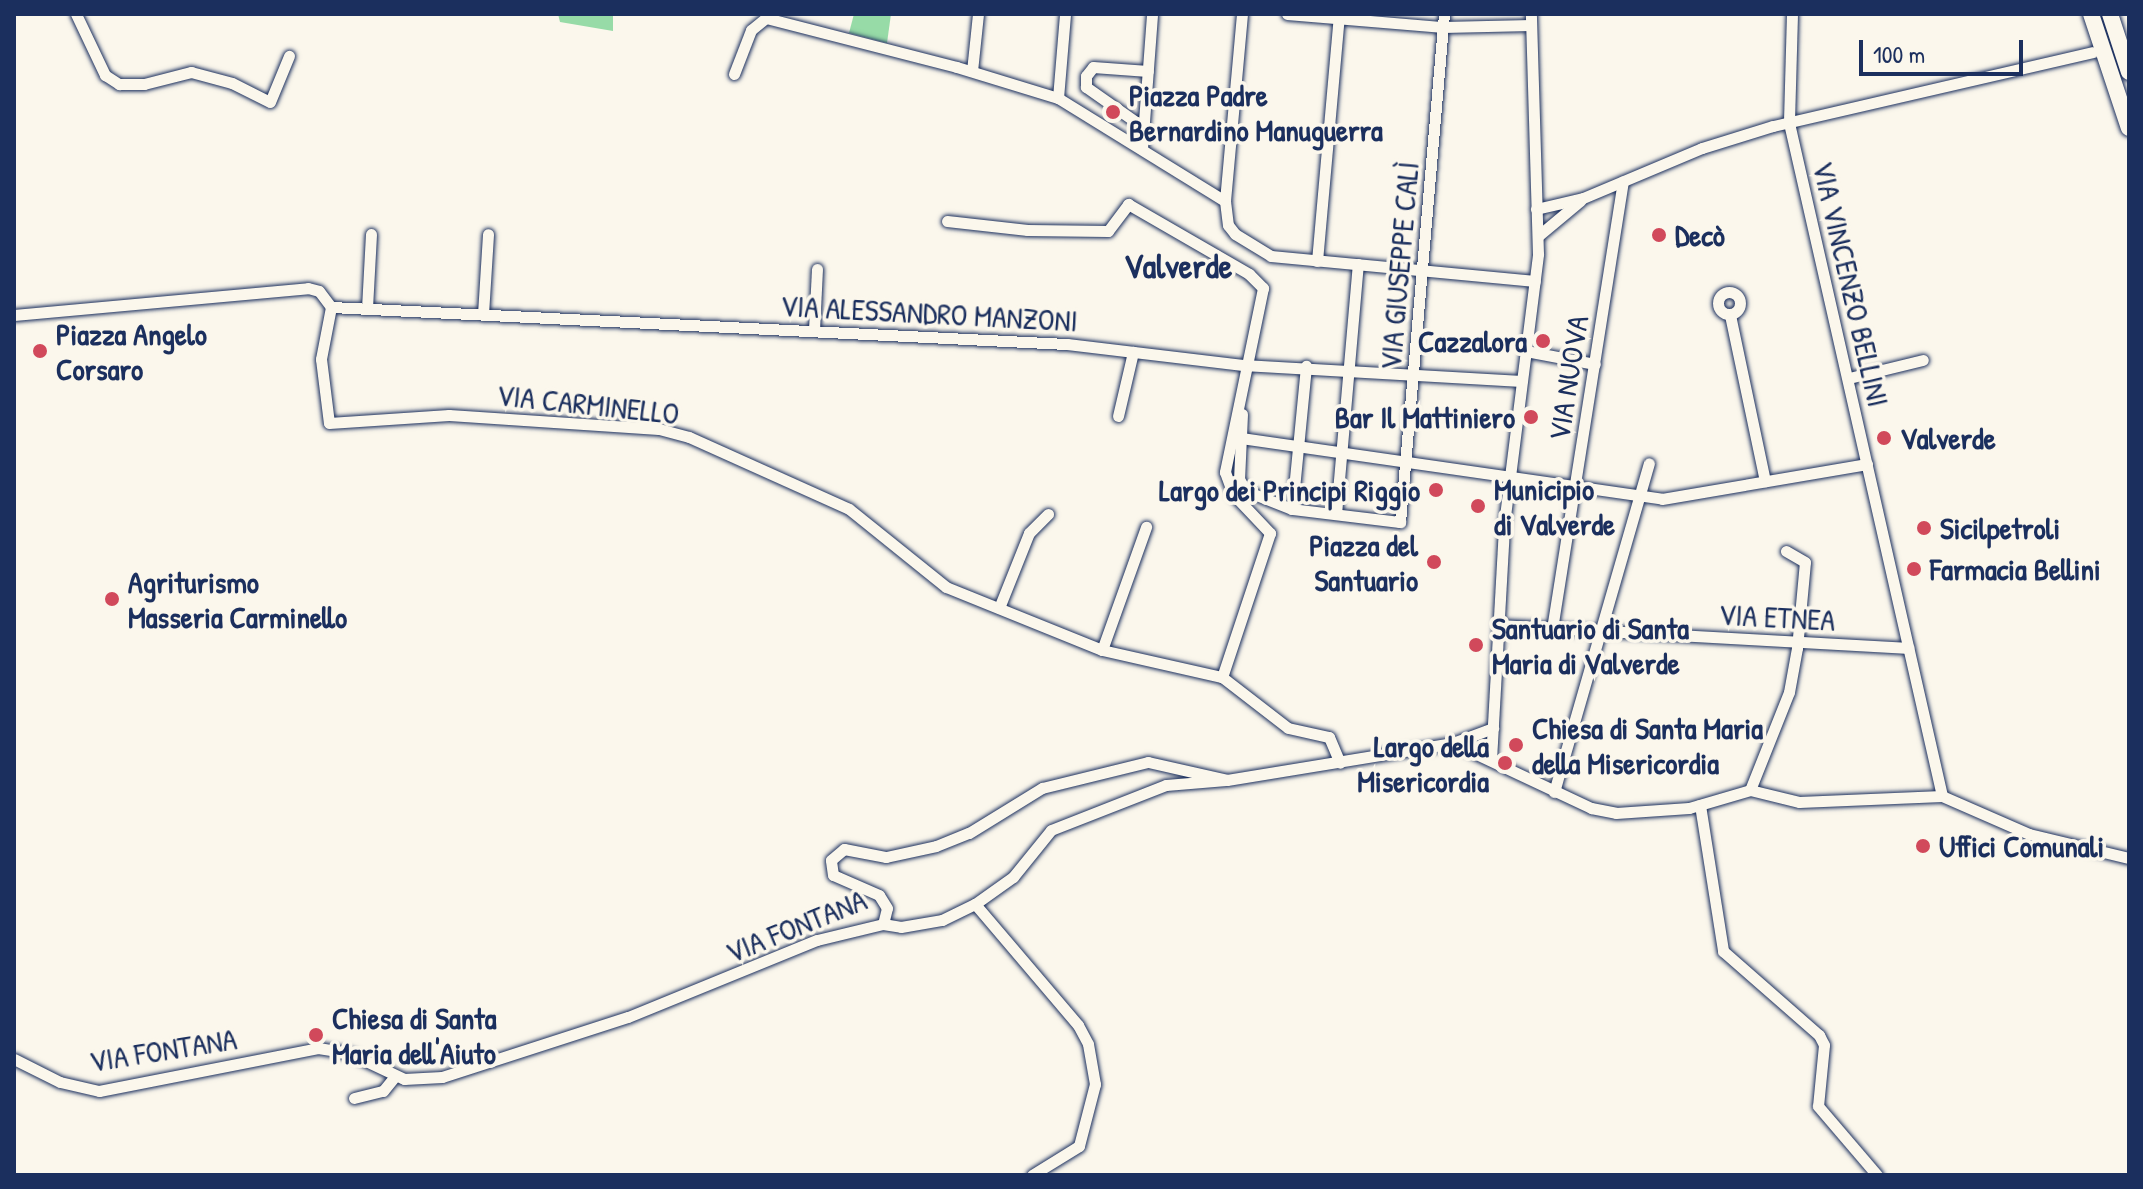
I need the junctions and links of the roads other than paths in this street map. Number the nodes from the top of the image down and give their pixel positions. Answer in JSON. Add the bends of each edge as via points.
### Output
{"nodes":[{"id":1,"x":76,"y":14,"type":"edge"},
{"id":2,"x":978,"y":14,"type":"edge"},
{"id":3,"x":1065,"y":14,"type":"edge"},
{"id":4,"x":1152,"y":14,"type":"edge"},
{"id":5,"x":1242,"y":14,"type":"edge"},
{"id":6,"x":1287,"y":14,"type":"edge"},
{"id":7,"x":1444,"y":14,"type":"edge"},
{"id":8,"x":1792,"y":14,"type":"edge"},
{"id":9,"x":2091,"y":14,"type":"edge"},
{"id":10,"x":2110,"y":14,"type":"edge"},
{"id":11,"x":1339,"y":16,"type":"edge"},
{"id":12,"x":1531,"y":20,"type":"edge"},
{"id":13,"x":1443,"y":27,"type":"junction"},
{"id":14,"x":2093,"y":52,"type":"dead end"},
{"id":15,"x":289,"y":56,"type":"dead end"},
{"id":16,"x":972,"y":71,"type":"junction"},
{"id":17,"x":1148,"y":71,"type":"junction"},
{"id":18,"x":2129,"y":72,"type":"edge"},
{"id":19,"x":734,"y":74,"type":"dead end"},
{"id":20,"x":1058,"y":98,"type":"junction"},
{"id":21,"x":1789,"y":123,"type":"junction"},
{"id":22,"x":1143,"y":127,"type":"junction"},
{"id":23,"x":2129,"y":128,"type":"edge"},
{"id":24,"x":1142,"y":148,"type":"junction"},
{"id":25,"x":1623,"y":182,"type":"junction"},
{"id":26,"x":1583,"y":198,"type":"junction"},
{"id":27,"x":1225,"y":201,"type":"junction"},
{"id":28,"x":1536,"y":209,"type":"junction"},
{"id":29,"x":947,"y":221,"type":"dead end"},
{"id":30,"x":371,"y":234,"type":"dead end"},
{"id":31,"x":488,"y":234,"type":"dead end"},
{"id":32,"x":1538,"y":236,"type":"junction"},
{"id":33,"x":1317,"y":261,"type":"junction"},
{"id":34,"x":1358,"y":264,"type":"junction"},
{"id":35,"x":817,"y":269,"type":"dead end"},
{"id":36,"x":1423,"y":270,"type":"junction"},
{"id":37,"x":1535,"y":281,"type":"junction"},
{"id":38,"x":331,"y":307,"type":"junction"},
{"id":39,"x":367,"y":308,"type":"junction"},
{"id":40,"x":483,"y":314,"type":"junction"},
{"id":41,"x":14,"y":315,"type":"edge"},
{"id":42,"x":1730,"y":315,"type":"dead end"},
{"id":43,"x":814,"y":330,"type":"junction"},
{"id":44,"x":1526,"y":351,"type":"junction"},
{"id":45,"x":1133,"y":352,"type":"junction"},
{"id":46,"x":1923,"y":360,"type":"dead end"},
{"id":47,"x":1595,"y":364,"type":"junction"},
{"id":48,"x":1251,"y":365,"type":"junction"},
{"id":49,"x":1306,"y":366,"type":"junction"},
{"id":50,"x":1349,"y":369,"type":"junction"},
{"id":51,"x":1414,"y":373,"type":"junction"},
{"id":52,"x":1849,"y":378,"type":"junction"},
{"id":53,"x":1522,"y":381,"type":"junction"},
{"id":54,"x":1240,"y":402,"type":"junction"},
{"id":55,"x":1118,"y":416,"type":"dead end"},
{"id":56,"x":1241,"y":438,"type":"junction"},
{"id":57,"x":1299,"y":446,"type":"junction"},
{"id":58,"x":1341,"y":452,"type":"junction"},
{"id":59,"x":1407,"y":461,"type":"junction"},
{"id":60,"x":1649,"y":463,"type":"dead end"},
{"id":61,"x":1867,"y":464,"type":"junction"},
{"id":62,"x":1510,"y":476,"type":"junction"},
{"id":63,"x":1765,"y":481,"type":"junction"},
{"id":64,"x":1574,"y":485,"type":"junction"},
{"id":65,"x":1640,"y":495,"type":"junction"},
{"id":66,"x":1292,"y":509,"type":"junction"},
{"id":67,"x":1048,"y":514,"type":"dead end"},
{"id":68,"x":1336,"y":514,"type":"junction"},
{"id":69,"x":1146,"y":527,"type":"dead end"},
{"id":70,"x":1786,"y":551,"type":"dead end"},
{"id":71,"x":999,"y":608,"type":"junction"},
{"id":72,"x":1499,"y":625,"type":"junction"},
{"id":73,"x":1552,"y":629,"type":"junction"},
{"id":74,"x":1600,"y":631,"type":"junction"},
{"id":75,"x":1797,"y":642,"type":"junction"},
{"id":76,"x":1908,"y":648,"type":"junction"},
{"id":77,"x":1102,"y":650,"type":"junction"},
{"id":78,"x":1222,"y":677,"type":"junction"},
{"id":79,"x":1493,"y":728,"type":"junction"},
{"id":80,"x":1453,"y":743,"type":"junction"},
{"id":81,"x":1491,"y":760,"type":"junction"},
{"id":82,"x":1340,"y":763,"type":"junction"},
{"id":83,"x":1227,"y":780,"type":"junction"},
{"id":84,"x":1750,"y":790,"type":"junction"},
{"id":85,"x":1554,"y":792,"type":"junction"},
{"id":86,"x":1942,"y":796,"type":"junction"},
{"id":87,"x":1700,"y":805,"type":"junction"},
{"id":88,"x":2129,"y":858,"type":"edge"},
{"id":89,"x":975,"y":904,"type":"junction"},
{"id":90,"x":883,"y":924,"type":"junction"},
{"id":91,"x":14,"y":1059,"type":"edge"},
{"id":92,"x":395,"y":1076,"type":"junction"},
{"id":93,"x":354,"y":1098,"type":"dead end"},
{"id":94,"x":1032,"y":1175,"type":"edge"},
{"id":95,"x":1877,"y":1175,"type":"edge"}],
"edges":[{"from":1,"to":15,"type":"street","via":[[105,75],[119,84],[144,84],[191,72],[232,83],[270,102]]},
{"from":2,"to":16,"type":"street"},
{"from":3,"to":20,"type":"street"},
{"from":4,"to":17,"type":"street"},
{"from":5,"to":27,"type":"street"},
{"from":6,"to":11,"type":"street"},
{"from":7,"to":13,"type":"street","name":"VIA GIUSEPPE CALÌ"},
{"from":8,"to":21,"type":"street","name":"VIA VINCENZO BELLINI"},
{"from":9,"to":23,"type":"highway"},
{"from":10,"to":18,"type":"highway"},
{"from":11,"to":13,"type":"street"},
{"from":11,"to":33,"type":"street"},
{"from":12,"to":13,"type":"street"},
{"from":12,"to":28,"type":"street"},
{"from":13,"to":36,"type":"street","name":"VIA GIUSEPPE CALÌ"},
{"from":14,"to":21,"type":"street"},
{"from":16,"to":19,"type":"street","via":[[766,18],[751,30]]},
{"from":16,"to":20,"type":"street"},
{"from":17,"to":22,"type":"street"},
{"from":17,"to":22,"type":"street","via":[[1093,67],[1086,76],[1086,87]]},
{"from":20,"to":24,"type":"street"},
{"from":21,"to":25,"type":"street","via":[[1702,148]]},
{"from":21,"to":52,"type":"street","name":"VIA VINCENZO BELLINI"},
{"from":22,"to":24,"type":"street"},
{"from":24,"to":27,"type":"street"},
{"from":25,"to":26,"type":"street"},
{"from":25,"to":47,"type":"street","name":"VIA NUOVA"},
{"from":26,"to":28,"type":"street"},
{"from":26,"to":32,"type":"street"},
{"from":27,"to":33,"type":"street","via":[[1228,225],[1235,234],[1271,256]]},
{"from":28,"to":32,"type":"street"},
{"from":29,"to":48,"type":"street","via":[[1027,230],[1108,231],[1128,204],[1259,282],[1266,295]]},
{"from":30,"to":39,"type":"street"},
{"from":31,"to":40,"type":"street"},
{"from":32,"to":37,"type":"street"},
{"from":33,"to":34,"type":"street"},
{"from":34,"to":36,"type":"street"},
{"from":34,"to":50,"type":"street"},
{"from":35,"to":43,"type":"street"},
{"from":36,"to":37,"type":"street"},
{"from":36,"to":51,"type":"street","name":"VIA GIUSEPPE CALÌ"},
{"from":37,"to":44,"type":"street"},
{"from":38,"to":39,"type":"street","name":"VIA ALESSANDRO MANZONI"},
{"from":38,"to":41,"type":"street","via":[[319,291],[308,288]]},
{"from":38,"to":71,"type":"street","name":"VIA CARMINELLO","via":[[321,368],[329,423],[449,415],[659,429],[689,437],[849,509],[946,587]]},
{"from":39,"to":40,"type":"street","name":"VIA ALESSANDRO MANZONI"},
{"from":40,"to":43,"type":"street","name":"VIA ALESSANDRO MANZONI"},
{"from":42,"to":63,"type":"street"},
{"from":43,"to":45,"type":"street","name":"VIA ALESSANDRO MANZONI"},
{"from":44,"to":47,"type":"street"},
{"from":44,"to":53,"type":"street"},
{"from":45,"to":48,"type":"street","name":"VIA ALESSANDRO MANZONI"},
{"from":45,"to":55,"type":"street"},
{"from":46,"to":52,"type":"street"},
{"from":47,"to":64,"type":"street","name":"VIA NUOVA"},
{"from":48,"to":49,"type":"street","name":"VIA ALESSANDRO MANZONI"},
{"from":48,"to":54,"type":"street"},
{"from":49,"to":50,"type":"street","name":"VIA ALESSANDRO MANZONI"},
{"from":49,"to":57,"type":"street"},
{"from":50,"to":51,"type":"street","name":"VIA ALESSANDRO MANZONI"},
{"from":50,"to":58,"type":"street"},
{"from":51,"to":53,"type":"street","name":"VIA ALESSANDRO MANZONI"},
{"from":51,"to":59,"type":"street","name":"VIA GIUSEPPE CALÌ"},
{"from":52,"to":61,"type":"street","name":"VIA VINCENZO BELLINI"},
{"from":53,"to":62,"type":"street"},
{"from":54,"to":56,"type":"street"},
{"from":54,"to":78,"type":"street","via":[[1226,460],[1228,486],[1270,533]]},
{"from":56,"to":57,"type":"street"},
{"from":56,"to":66,"type":"street","via":[[1239,479],[1246,491]]},
{"from":57,"to":58,"type":"street"},
{"from":57,"to":66,"type":"street"},
{"from":58,"to":59,"type":"street"},
{"from":58,"to":68,"type":"street"},
{"from":59,"to":62,"type":"street"},
{"from":59,"to":68,"type":"street","name":"VIA GIUSEPPE CALÌ","via":[[1400,522]]},
{"from":60,"to":65,"type":"street"},
{"from":61,"to":63,"type":"street"},
{"from":61,"to":76,"type":"street","name":"VIA VINCENZO BELLINI"},
{"from":62,"to":64,"type":"street"},
{"from":62,"to":72,"type":"street"},
{"from":63,"to":65,"type":"street","via":[[1662,499]]},
{"from":64,"to":65,"type":"street"},
{"from":64,"to":73,"type":"street","name":"VIA NUOVA"},
{"from":65,"to":74,"type":"street"},
{"from":66,"to":68,"type":"street"},
{"from":67,"to":71,"type":"street","via":[[1029,533]]},
{"from":69,"to":77,"type":"street"},
{"from":70,"to":75,"type":"street","via":[[1805,562]]},
{"from":71,"to":77,"type":"street","name":"VIA CARMINELLO"},
{"from":72,"to":73,"type":"street","name":"VIA ETNEA"},
{"from":72,"to":79,"type":"street"},
{"from":73,"to":74,"type":"street","name":"VIA ETNEA"},
{"from":74,"to":75,"type":"street","name":"VIA ETNEA"},
{"from":74,"to":85,"type":"street"},
{"from":75,"to":76,"type":"street","name":"VIA ETNEA"},
{"from":75,"to":84,"type":"street","via":[[1789,692]]},
{"from":76,"to":86,"type":"street","name":"VIA VINCENZO BELLINI"},
{"from":77,"to":78,"type":"street","name":"VIA CARMINELLO"},
{"from":78,"to":82,"type":"street","name":"VIA CARMINELLO","via":[[1288,728],[1329,737]]},
{"from":79,"to":80,"type":"street","name":"VIA FONTANA"},
{"from":79,"to":81,"type":"street"},
{"from":80,"to":81,"type":"street"},
{"from":80,"to":82,"type":"street","name":"VIA FONTANA"},
{"from":81,"to":85,"type":"street"},
{"from":82,"to":83,"type":"street","name":"VIA FONTANA"},
{"from":83,"to":89,"type":"street","via":[[1166,785],[1051,830],[1013,877]]},
{"from":83,"to":90,"type":"street","name":"VIA FONTANA","via":[[1148,762],[1042,788],[969,833],[936,846],[886,857],[852,849],[836,853],[833,875],[879,895],[887,908]]},
{"from":84,"to":86,"type":"street","via":[[1799,802]]},
{"from":84,"to":87,"type":"street"},
{"from":85,"to":87,"type":"street","via":[[1616,813]]},
{"from":86,"to":88,"type":"street","via":[[2029,834]]},
{"from":87,"to":95,"type":"street","via":[[1723,951],[1819,1035],[1824,1054],[1818,1106]]},
{"from":89,"to":90,"type":"street","via":[[942,920]]},
{"from":89,"to":94,"type":"street","via":[[1078,1025],[1091,1056],[1093,1099],[1079,1146]]},
{"from":90,"to":92,"type":"street","name":"VIA FONTANA","via":[[817,940],[519,1056],[442,1077]]},
{"from":91,"to":92,"type":"street","name":"VIA FONTANA","via":[[60,1082],[99,1091],[318,1048],[349,1053]]},
{"from":92,"to":93,"type":"street","via":[[383,1091]]}]}
